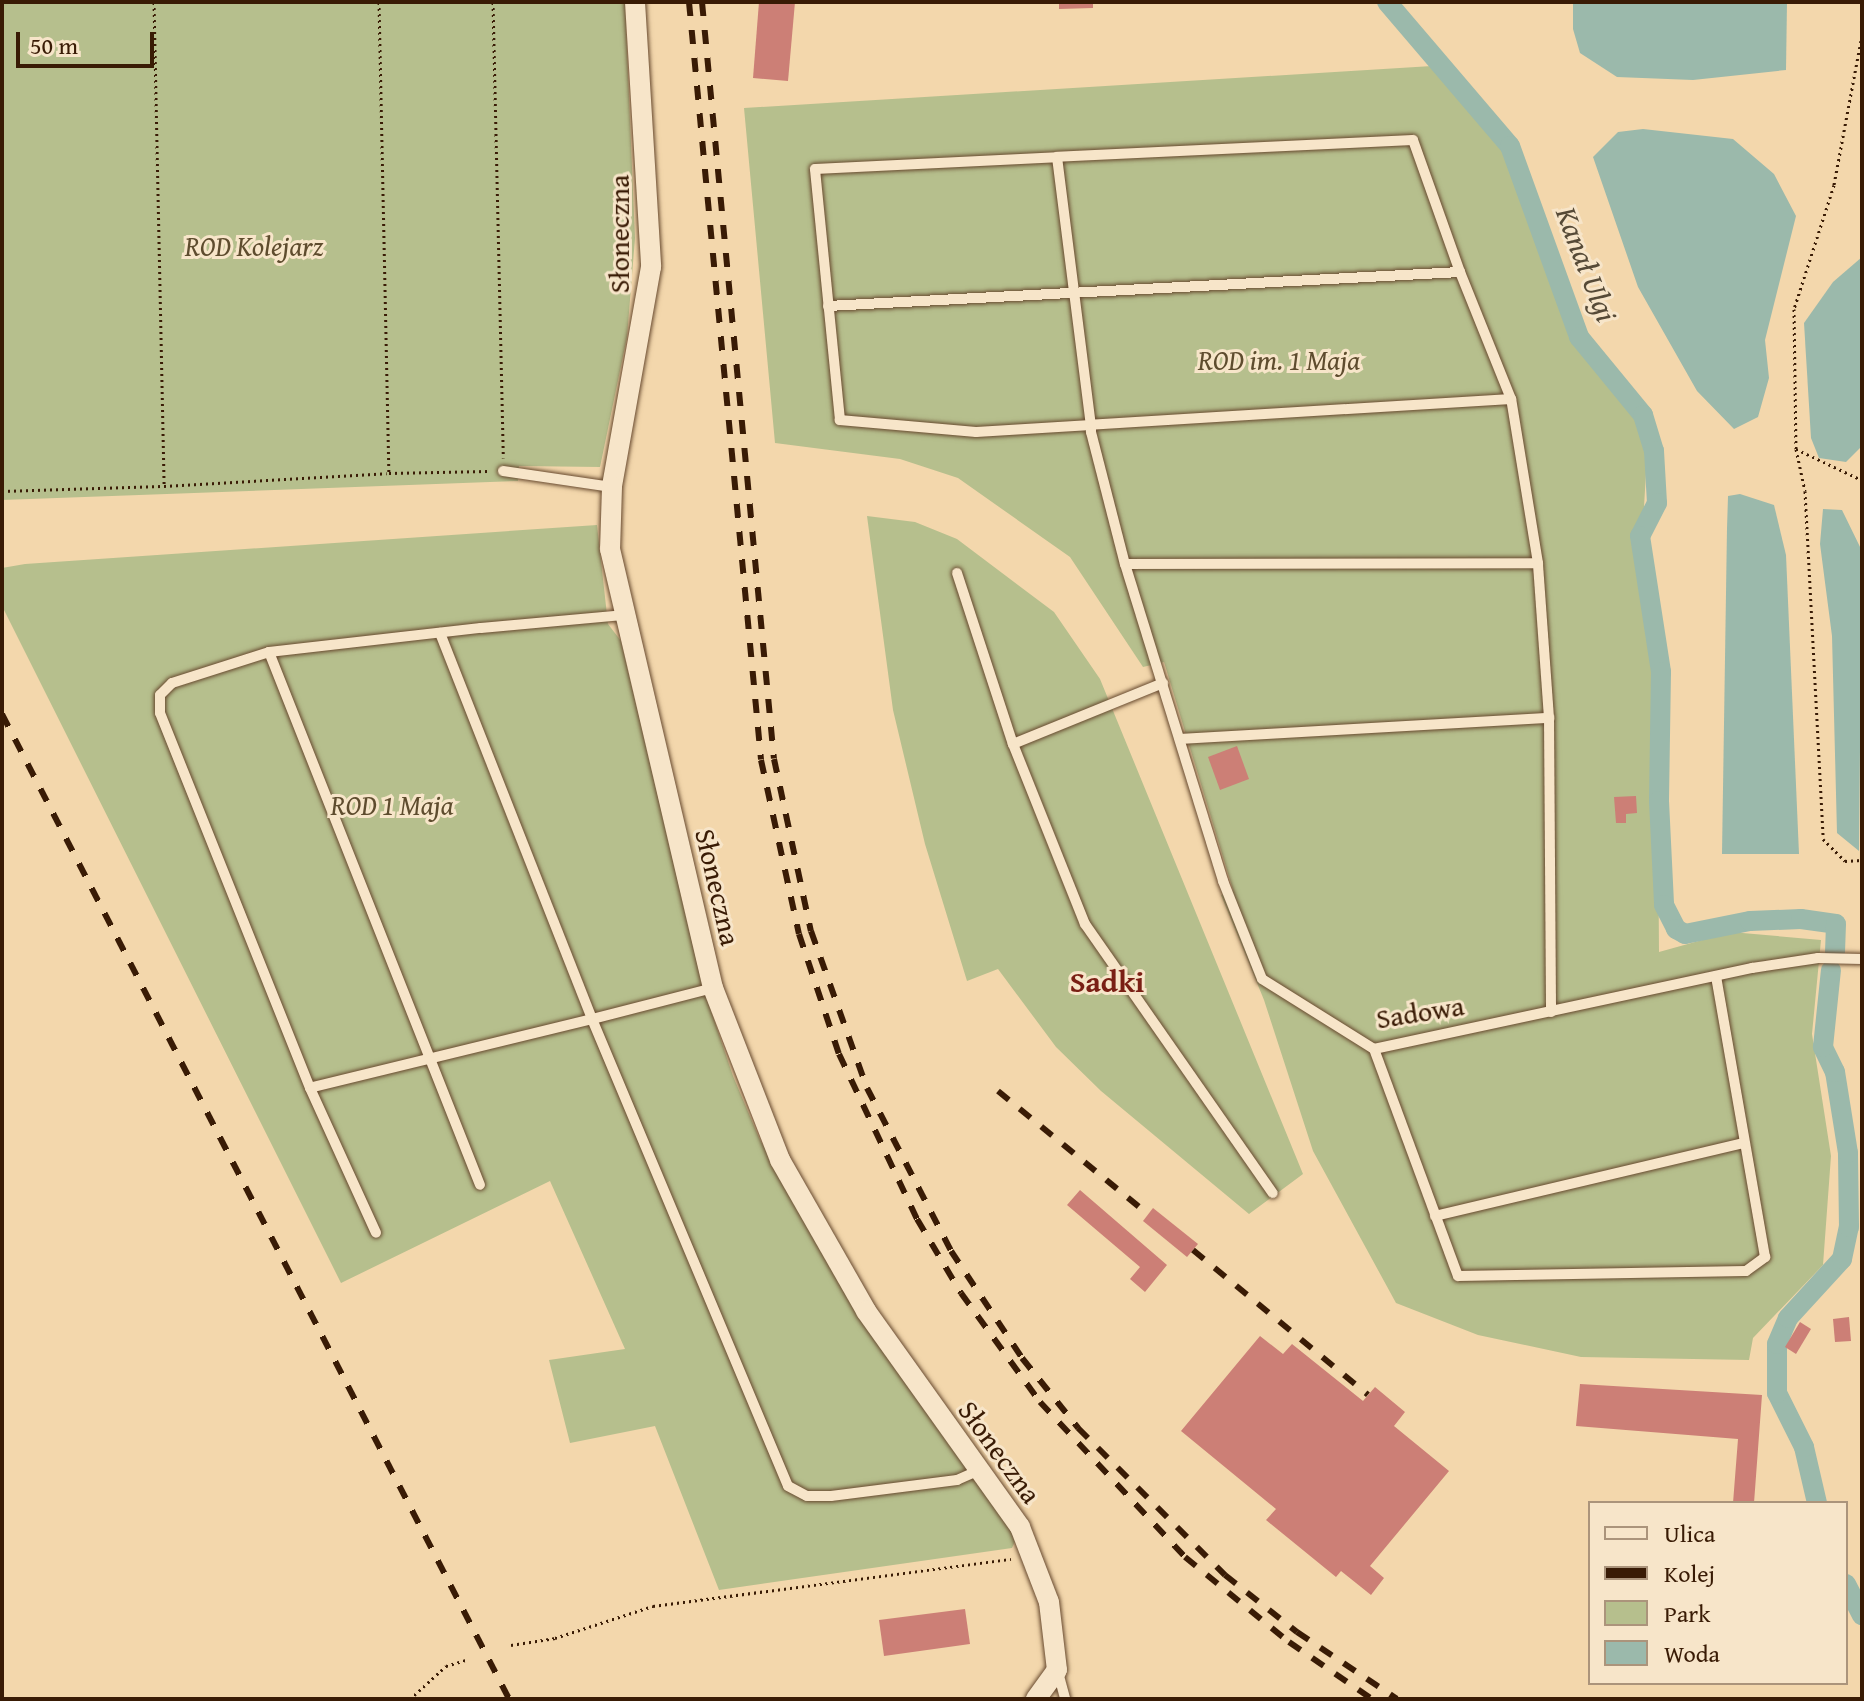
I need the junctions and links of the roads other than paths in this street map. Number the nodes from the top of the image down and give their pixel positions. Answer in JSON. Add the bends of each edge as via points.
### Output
{"nodes":[{"id":1,"x":635,"y":2,"type":"edge"},
{"id":2,"x":1057,"y":157,"type":"junction"},
{"id":3,"x":1460,"y":272,"type":"junction"},
{"id":4,"x":1074,"y":295,"type":"junction"},
{"id":5,"x":828,"y":306,"type":"junction"},
{"id":6,"x":1511,"y":399,"type":"junction"},
{"id":7,"x":1091,"y":425,"type":"junction"},
{"id":8,"x":503,"y":471,"type":"road end"},
{"id":9,"x":612,"y":487,"type":"junction"},
{"id":10,"x":1538,"y":563,"type":"junction"},
{"id":11,"x":1125,"y":564,"type":"junction"},
{"id":12,"x":957,"y":573,"type":"dead end"},
{"id":13,"x":625,"y":615,"type":"junction"},
{"id":14,"x":440,"y":633,"type":"junction"},
{"id":15,"x":269,"y":652,"type":"junction"},
{"id":16,"x":1163,"y":683,"type":"junction"},
{"id":17,"x":1549,"y":718,"type":"junction"},
{"id":18,"x":1180,"y":739,"type":"junction"},
{"id":19,"x":1013,"y":744,"type":"junction"},
{"id":20,"x":1862,"y":959,"type":"edge"},
{"id":21,"x":1716,"y":976,"type":"junction"},
{"id":22,"x":713,"y":988,"type":"junction"},
{"id":23,"x":1551,"y":1012,"type":"junction"},
{"id":24,"x":592,"y":1019,"type":"junction"},
{"id":25,"x":1374,"y":1049,"type":"junction"},
{"id":26,"x":431,"y":1059,"type":"junction"},
{"id":27,"x":310,"y":1088,"type":"junction"},
{"id":28,"x":1745,"y":1143,"type":"junction"},
{"id":29,"x":480,"y":1185,"type":"dead end"},
{"id":30,"x":1273,"y":1193,"type":"dead end"},
{"id":31,"x":1435,"y":1216,"type":"junction"},
{"id":32,"x":376,"y":1233,"type":"dead end"},
{"id":33,"x":979,"y":1470,"type":"junction"},
{"id":34,"x":1057,"y":1670,"type":"junction"},
{"id":35,"x":1036,"y":1699,"type":"edge"},
{"id":36,"x":1065,"y":1699,"type":"edge"}],
"edges":[{"from":1,"to":9,"type":"street","name":"Słoneczna","via":[[651,267]]},
{"from":2,"to":3,"type":"lane","via":[[1413,140]]},
{"from":2,"to":4,"type":"lane","name":"Sadowa"},
{"from":2,"to":5,"type":"lane","via":[[815,169]]},
{"from":3,"to":4,"type":"lane"},
{"from":3,"to":6,"type":"lane"},
{"from":4,"to":5,"type":"lane"},
{"from":4,"to":7,"type":"lane","name":"Sadowa"},
{"from":5,"to":7,"type":"lane","via":[[840,420],[976,432]]},
{"from":6,"to":7,"type":"lane"},
{"from":6,"to":10,"type":"lane"},
{"from":7,"to":11,"type":"lane","name":"Sadowa"},
{"from":8,"to":9,"type":"lane"},
{"from":9,"to":13,"type":"street","name":"Słoneczna","via":[[610,549]]},
{"from":10,"to":11,"type":"lane"},
{"from":10,"to":17,"type":"lane"},
{"from":11,"to":16,"type":"lane","name":"Sadowa"},
{"from":12,"to":19,"type":"lane"},
{"from":13,"to":14,"type":"lane"},
{"from":13,"to":22,"type":"street","name":"Słoneczna"},
{"from":14,"to":15,"type":"lane"},
{"from":14,"to":24,"type":"lane"},
{"from":15,"to":26,"type":"lane"},
{"from":15,"to":27,"type":"lane","via":[[172,683],[160,695],[160,713]]},
{"from":16,"to":18,"type":"lane","name":"Sadowa"},
{"from":16,"to":19,"type":"lane"},
{"from":17,"to":18,"type":"lane"},
{"from":17,"to":23,"type":"lane"},
{"from":18,"to":25,"type":"lane","name":"Sadowa","via":[[1223,881],[1262,979]]},
{"from":19,"to":30,"type":"lane","via":[[1085,924]]},
{"from":20,"to":21,"type":"lane","name":"Sadowa","via":[[1818,958]]},
{"from":21,"to":23,"type":"lane","name":"Sadowa"},
{"from":21,"to":28,"type":"lane"},
{"from":22,"to":24,"type":"lane"},
{"from":22,"to":33,"type":"street","name":"Słoneczna","via":[[780,1160],[866,1311]]},
{"from":23,"to":25,"type":"lane","name":"Sadowa"},
{"from":24,"to":26,"type":"lane"},
{"from":24,"to":33,"type":"lane","via":[[788,1486],[807,1496],[831,1496],[957,1480]]},
{"from":25,"to":31,"type":"lane"},
{"from":26,"to":27,"type":"lane"},
{"from":26,"to":29,"type":"lane"},
{"from":27,"to":32,"type":"lane"},
{"from":28,"to":31,"type":"lane"},
{"from":28,"to":31,"type":"lane","via":[[1765,1257],[1746,1271],[1458,1276]]},
{"from":33,"to":34,"type":"street","name":"Słoneczna","via":[[1020,1527],[1049,1602]]},
{"from":34,"to":35,"type":"street"},
{"from":34,"to":36,"type":"lane"}]}
